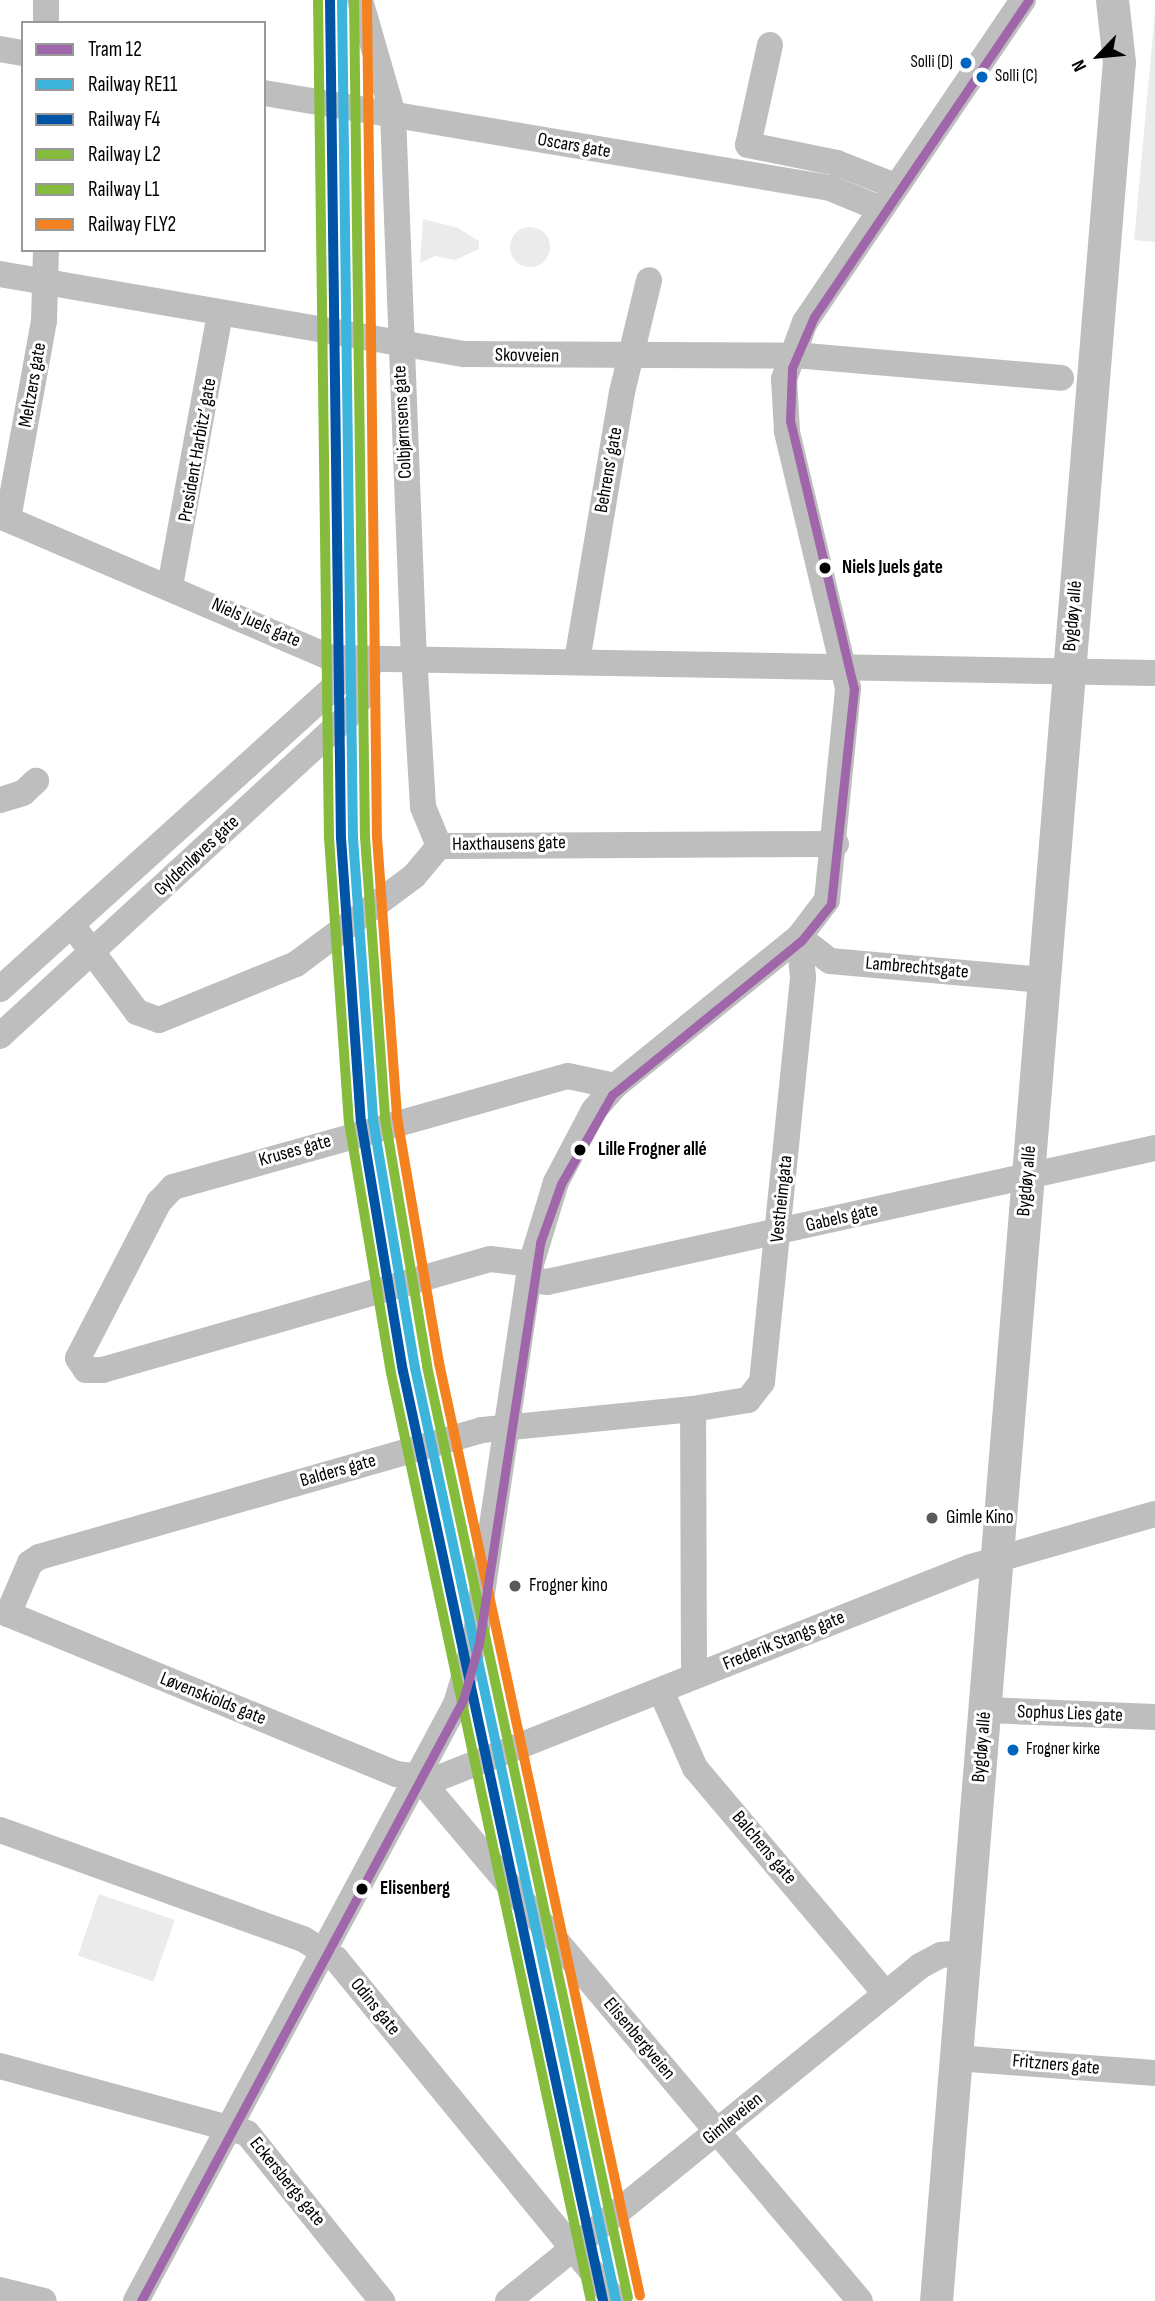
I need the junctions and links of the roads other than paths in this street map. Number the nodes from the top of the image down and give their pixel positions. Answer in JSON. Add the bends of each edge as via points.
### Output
{"nodes":[{"id":1,"x":46,"y":0,"type":"edge"},
{"id":2,"x":360,"y":0,"type":"edge"},
{"id":3,"x":1023,"y":0,"type":"edge"},
{"id":4,"x":1112,"y":0,"type":"edge"},
{"id":5,"x":1132,"y":0,"type":"edge"},
{"id":6,"x":46,"y":21,"type":"edge"},
{"id":7,"x":770,"y":45,"type":"dead end"},
{"id":8,"x":0,"y":49,"type":"edge"},
{"id":9,"x":21,"y":53,"type":"edge"},
{"id":10,"x":1119,"y":62,"type":"junction"},
{"id":11,"x":266,"y":93,"type":"edge"},
{"id":12,"x":393,"y":114,"type":"junction"},
{"id":13,"x":895,"y":186,"type":"junction"},
{"id":14,"x":881,"y":209,"type":"junction"},
{"id":15,"x":46,"y":252,"type":"edge"},
{"id":16,"x":0,"y":274,"type":"edge"},
{"id":17,"x":649,"y":280,"type":"dead end"},
{"id":18,"x":46,"y":282,"type":"junction"},
{"id":19,"x":220,"y":313,"type":"junction"},
{"id":20,"x":399,"y":344,"type":"junction"},
{"id":21,"x":790,"y":356,"type":"junction"},
{"id":22,"x":632,"y":358,"type":"junction"},
{"id":23,"x":1060,"y":378,"type":"dead end"},
{"id":24,"x":4,"y":517,"type":"edge"},
{"id":25,"x":170,"y":586,"type":"junction"},
{"id":26,"x":344,"y":658,"type":"junction"},
{"id":27,"x":370,"y":661,"type":"junction"},
{"id":28,"x":577,"y":661,"type":"junction"},
{"id":29,"x":415,"y":662,"type":"junction"},
{"id":30,"x":846,"y":667,"type":"junction"},
{"id":31,"x":1068,"y":671,"type":"junction"},
{"id":32,"x":1155,"y":673,"type":"edge"},
{"id":33,"x":36,"y":781,"type":"dead end"},
{"id":34,"x":0,"y":800,"type":"edge"},
{"id":35,"x":836,"y":844,"type":"junction"},
{"id":36,"x":439,"y":846,"type":"junction"},
{"id":37,"x":72,"y":925,"type":"junction"},
{"id":38,"x":799,"y":937,"type":"junction"},
{"id":39,"x":95,"y":950,"type":"junction"},
{"id":40,"x":1044,"y":979,"type":"junction"},
{"id":41,"x":0,"y":989,"type":"edge"},
{"id":42,"x":0,"y":1036,"type":"edge"},
{"id":43,"x":615,"y":1086,"type":"junction"},
{"id":44,"x":1155,"y":1148,"type":"edge"},
{"id":45,"x":1028,"y":1175,"type":"junction"},
{"id":46,"x":779,"y":1233,"type":"junction"},
{"id":47,"x":530,"y":1272,"type":"junction"},
{"id":48,"x":693,"y":1409,"type":"junction"},
{"id":49,"x":507,"y":1425,"type":"junction"},
{"id":50,"x":1155,"y":1514,"type":"edge"},
{"id":51,"x":998,"y":1559,"type":"junction"},
{"id":52,"x":8,"y":1614,"type":"joint"},
{"id":53,"x":694,"y":1676,"type":"junction"},
{"id":54,"x":661,"y":1690,"type":"junction"},
{"id":55,"x":985,"y":1710,"type":"junction"},
{"id":56,"x":1155,"y":1717,"type":"edge"},
{"id":57,"x":419,"y":1778,"type":"junction"},
{"id":58,"x":0,"y":1829,"type":"edge"},
{"id":59,"x":324,"y":1951,"type":"junction"},
{"id":60,"x":966,"y":1953,"type":"junction"},
{"id":61,"x":886,"y":1994,"type":"junction"},
{"id":62,"x":956,"y":2058,"type":"junction"},
{"id":63,"x":0,"y":2066,"type":"edge"},
{"id":64,"x":1155,"y":2073,"type":"edge"},
{"id":65,"x":230,"y":2126,"type":"junction"},
{"id":66,"x":718,"y":2131,"type":"junction"},
{"id":67,"x":575,"y":2249,"type":"junction"},
{"id":68,"x":0,"y":2290,"type":"edge"},
{"id":69,"x":44,"y":2301,"type":"edge"},
{"id":70,"x":136,"y":2301,"type":"edge"},
{"id":71,"x":382,"y":2301,"type":"edge"},
{"id":72,"x":508,"y":2301,"type":"edge"},
{"id":73,"x":616,"y":2301,"type":"edge"},
{"id":74,"x":860,"y":2301,"type":"edge"},
{"id":75,"x":936,"y":2301,"type":"edge"}],
"edges":[{"from":1,"to":6,"type":"street"},
{"from":2,"to":12,"type":"street","name":"Colbjørnsens gate"},
{"from":3,"to":13,"type":"street"},
{"from":4,"to":10,"type":"main road","name":"Bygdøy allé"},
{"from":5,"to":10,"type":"main road","name":"Bygdøy allé","via":[[1128,41]]},
{"from":7,"to":13,"type":"street","via":[[748,145],[837,163]]},
{"from":8,"to":9,"type":"street"},
{"from":10,"to":31,"type":"main road","name":"Bygdøy allé"},
{"from":11,"to":12,"type":"street","name":"Oscars gate"},
{"from":12,"to":14,"type":"street","name":"Oscars gate","via":[[830,188]]},
{"from":12,"to":20,"type":"street","name":"Colbjørnsens gate"},
{"from":13,"to":14,"type":"street"},
{"from":14,"to":21,"type":"street"},
{"from":15,"to":18,"type":"street","name":"Meltzers gate"},
{"from":16,"to":18,"type":"street","name":"Skovveien"},
{"from":17,"to":22,"type":"street","name":"Behrens’ gate"},
{"from":18,"to":19,"type":"street","name":"Skovveien"},
{"from":18,"to":24,"type":"street","name":"Meltzers gate"},
{"from":19,"to":20,"type":"street","name":"Skovveien"},
{"from":19,"to":25,"type":"street","name":"President Harbitz’ gate"},
{"from":20,"to":22,"type":"street","name":"Skovveien","via":[[499,356]]},
{"from":20,"to":29,"type":"street","name":"Colbjørnsens gate"},
{"from":21,"to":22,"type":"street","name":"Skovveien"},
{"from":21,"to":23,"type":"street","name":"Skovveien"},
{"from":21,"to":30,"type":"street","via":[[785,422]]},
{"from":22,"to":28,"type":"street","name":"Behrens’ gate"},
{"from":24,"to":25,"type":"street","name":"Niels Juels gate"},
{"from":25,"to":26,"type":"street","name":"Niels Juels gate"},
{"from":26,"to":27,"type":"street","name":"Niels Juels gate"},
{"from":26,"to":37,"type":"street","name":"Gyldenløves gate","via":[[335,686]]},
{"from":27,"to":29,"type":"street","name":"Niels Juels gate"},
{"from":27,"to":39,"type":"street","name":"Gyldenløves gate","via":[[362,696],[347,717]]},
{"from":28,"to":29,"type":"street","name":"Niels Juels gate"},
{"from":28,"to":30,"type":"street","name":"Niels Juels gate"},
{"from":29,"to":36,"type":"street","name":"Colbjørnsens gate","via":[[423,807]]},
{"from":30,"to":31,"type":"street","name":"Niels Juels gate"},
{"from":30,"to":35,"type":"street"},
{"from":31,"to":32,"type":"street","name":"Niels Juels gate"},
{"from":31,"to":40,"type":"main road","name":"Bygdøy allé"},
{"from":33,"to":34,"type":"street","via":[[23,793]]},
{"from":35,"to":36,"type":"street","name":"Haxthausens gate"},
{"from":35,"to":38,"type":"street","via":[[827,900]]},
{"from":36,"to":39,"type":"street","name":"Haxthausens gate","via":[[414,876],[284,970],[159,1020],[137,1012]]},
{"from":37,"to":39,"type":"street","name":"Haxthausens gate"},
{"from":37,"to":41,"type":"street","name":"Gyldenløves gate"},
{"from":38,"to":40,"type":"street","name":"Lambrechtsgate","via":[[830,961]]},
{"from":38,"to":43,"type":"street"},
{"from":38,"to":46,"type":"street","name":"Vestheimgata","via":[[803,977]]},
{"from":39,"to":42,"type":"street","name":"Gyldenløves gate"},
{"from":40,"to":45,"type":"main road","name":"Bygdøy allé"},
{"from":43,"to":47,"type":"street","via":[[590,1118],[556,1182]]},
{"from":43,"to":47,"type":"street","name":"Kruses gate","via":[[568,1076],[173,1187],[81,1346],[80,1365],[103,1370],[490,1259]]},
{"from":44,"to":45,"type":"street","name":"Gabels gate"},
{"from":45,"to":46,"type":"street","name":"Gabels gate"},
{"from":45,"to":51,"type":"main road","name":"Bygdøy allé"},
{"from":46,"to":47,"type":"street","name":"Gabels gate","via":[[547,1282]]},
{"from":46,"to":48,"type":"street","name":"Vestheimgata","via":[[759,1390],[739,1403]]},
{"from":47,"to":49,"type":"street"},
{"from":48,"to":49,"type":"street","name":"Balders gate"},
{"from":48,"to":53,"type":"street"},
{"from":49,"to":52,"type":"street","name":"Balders gate","via":[[39,1557],[30,1563]]},
{"from":49,"to":57,"type":"street","via":[[469,1668]]},
{"from":50,"to":51,"type":"street","name":"Frederik Stangs gate"},
{"from":51,"to":53,"type":"street","name":"Frederik Stangs gate"},
{"from":51,"to":55,"type":"main road","name":"Bygdøy allé"},
{"from":52,"to":57,"type":"street","name":"Løvenskiolds gate","via":[[396,1774]]},
{"from":53,"to":54,"type":"street","name":"Frederik Stangs gate"},
{"from":54,"to":57,"type":"street","name":"Frederik Stangs gate","via":[[456,1773]]},
{"from":54,"to":61,"type":"street","name":"Balchens gate","via":[[695,1768]]},
{"from":55,"to":56,"type":"street","name":"Sophus Lies gate"},
{"from":55,"to":60,"type":"main road","name":"Bygdøy allé"},
{"from":57,"to":59,"type":"street"},
{"from":57,"to":66,"type":"street","name":"Elisenbergveien"},
{"from":58,"to":59,"type":"street","name":"Odins gate"},
{"from":59,"to":65,"type":"street"},
{"from":59,"to":67,"type":"street","name":"Odins gate"},
{"from":60,"to":61,"type":"street","name":"Gimleveien","via":[[933,1958]]},
{"from":60,"to":62,"type":"main road","name":"Bygdøy allé"},
{"from":61,"to":66,"type":"street","name":"Gimleveien"},
{"from":62,"to":64,"type":"street","name":"Fritzners gate"},
{"from":62,"to":75,"type":"main road","name":"Bygdøy allé"},
{"from":63,"to":65,"type":"street","name":"Eckersbergs gate"},
{"from":65,"to":70,"type":"street"},
{"from":65,"to":71,"type":"street","name":"Eckersbergs gate","via":[[261,2147]]},
{"from":66,"to":67,"type":"street","name":"Gimleveien"},
{"from":66,"to":74,"type":"street","name":"Elisenbergveien"},
{"from":67,"to":72,"type":"street","name":"Gimleveien"},
{"from":67,"to":73,"type":"street","name":"Odins gate"},
{"from":68,"to":69,"type":"street"}]}
